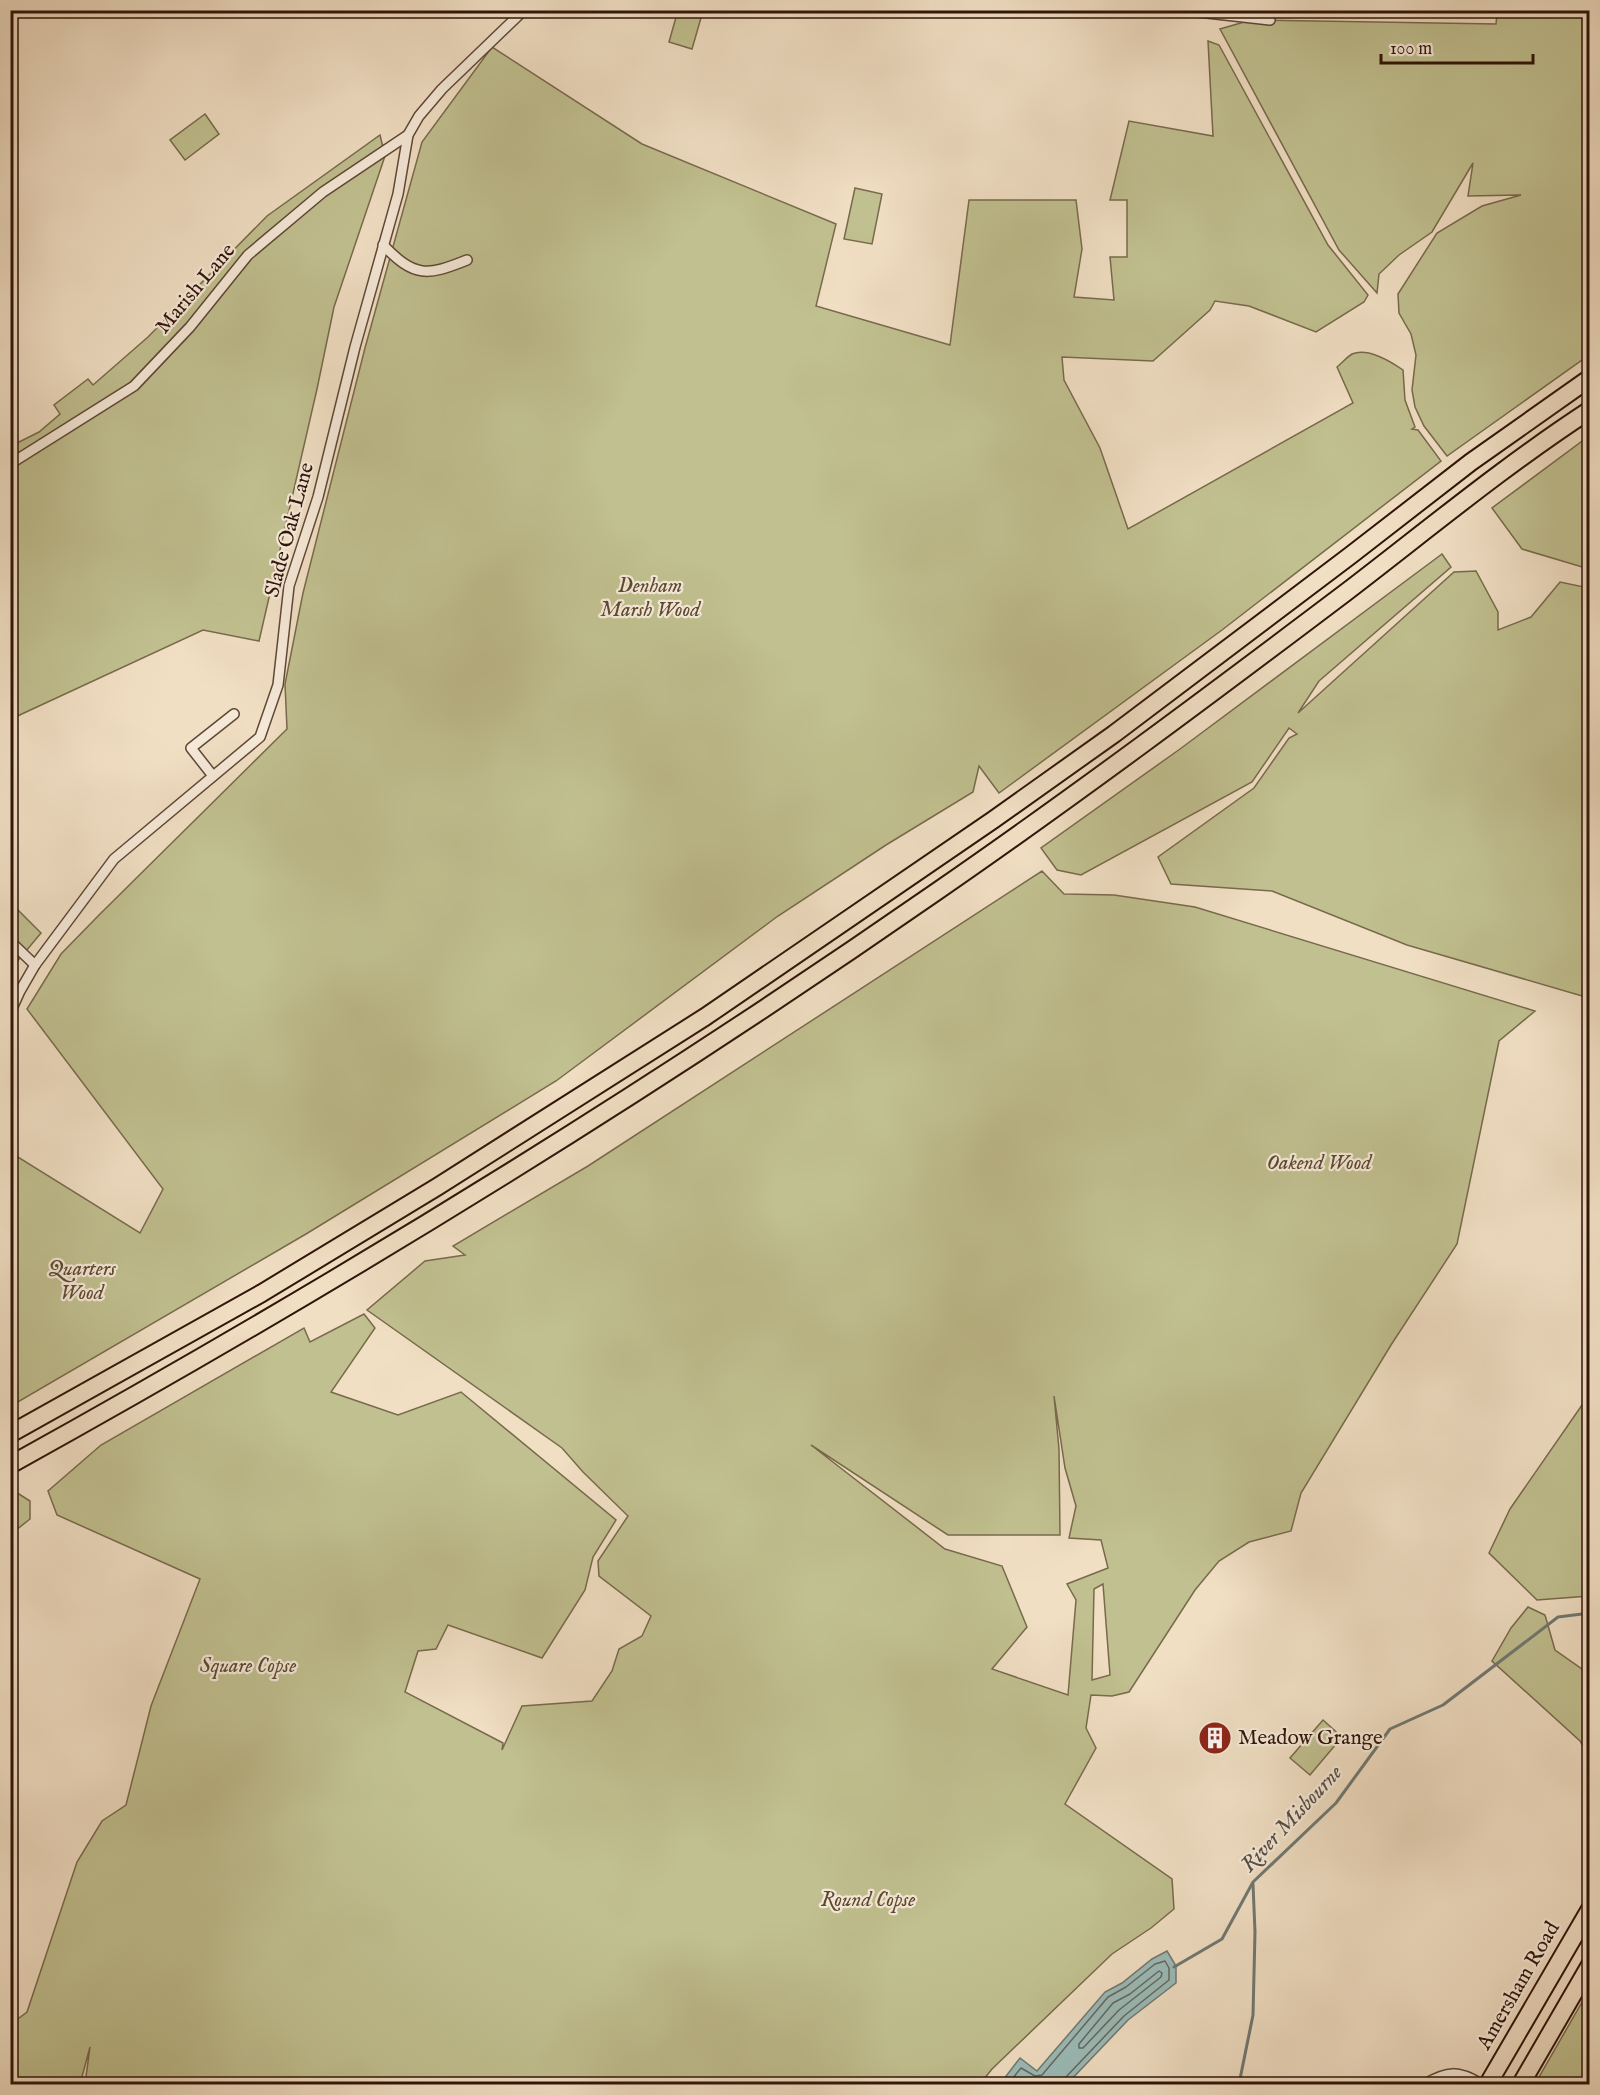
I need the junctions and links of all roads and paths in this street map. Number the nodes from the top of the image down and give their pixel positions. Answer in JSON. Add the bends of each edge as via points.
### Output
{"nodes":[{"id":1,"x":509,"y":10,"type":"edge"},
{"id":2,"x":524,"y":10,"type":"edge"},
{"id":3,"x":1180,"y":10,"type":"edge"},
{"id":4,"x":1270,"y":20,"type":"dead end"},
{"id":5,"x":514,"y":22,"type":"junction"},
{"id":6,"x":408,"y":135,"type":"junction"},
{"id":7,"x":383,"y":245,"type":"junction"},
{"id":8,"x":467,"y":260,"type":"dead end"},
{"id":9,"x":1590,"y":378,"type":"edge"},
{"id":10,"x":1590,"y":410,"type":"edge"},
{"id":11,"x":10,"y":464,"type":"edge"},
{"id":12,"x":234,"y":714,"type":"dead end"},
{"id":13,"x":213,"y":776,"type":"junction"},
{"id":14,"x":10,"y":941,"type":"edge"},
{"id":15,"x":35,"y":965,"type":"junction"},
{"id":16,"x":10,"y":1013,"type":"edge"},
{"id":17,"x":10,"y":1434,"type":"edge"},
{"id":18,"x":10,"y":1465,"type":"edge"},
{"id":19,"x":1590,"y":1909,"type":"edge"},
{"id":20,"x":1590,"y":1965,"type":"edge"},
{"id":21,"x":1425,"y":2085,"type":"edge"},
{"id":22,"x":1481,"y":2085,"type":"edge"},
{"id":23,"x":1488,"y":2085,"type":"edge"},
{"id":24,"x":1521,"y":2085,"type":"edge"}],
"edges":[{"from":1,"to":5,"type":"street"},
{"from":2,"to":5,"type":"street","name":"Slade Oak Lane"},
{"from":3,"to":4,"type":"street"},
{"from":5,"to":6,"type":"street","name":"Slade Oak Lane","via":[[442,89]]},
{"from":6,"to":7,"type":"street","name":"Slade Oak Lane","via":[[398,194]]},
{"from":6,"to":11,"type":"street","name":"Marish Lane","via":[[323,192],[248,255],[190,327],[134,386]]},
{"from":7,"to":8,"type":"street","via":[[418,272],[438,272]]},
{"from":7,"to":13,"type":"street","name":"Slade Oak Lane","via":[[318,497],[289,586],[278,685],[260,736]]},
{"from":9,"to":17,"type":"highway","via":[[1471,462],[1105,740],[715,1010],[437,1188],[272,1288]]},
{"from":10,"to":18,"type":"highway","via":[[1497,475],[1113,766],[936,892],[723,1035],[287,1308]]},
{"from":12,"to":13,"type":"street","via":[[191,748]]},
{"from":13,"to":15,"type":"street","name":"Slade Oak Lane","via":[[114,858]]},
{"from":14,"to":15,"type":"street"},
{"from":15,"to":16,"type":"street","name":"Slade Oak Lane"},
{"from":19,"to":23,"type":"highway","name":"Amersham Road"},
{"from":20,"to":24,"type":"highway"},
{"from":21,"to":22,"type":"street","via":[[1454,2073]]}]}
